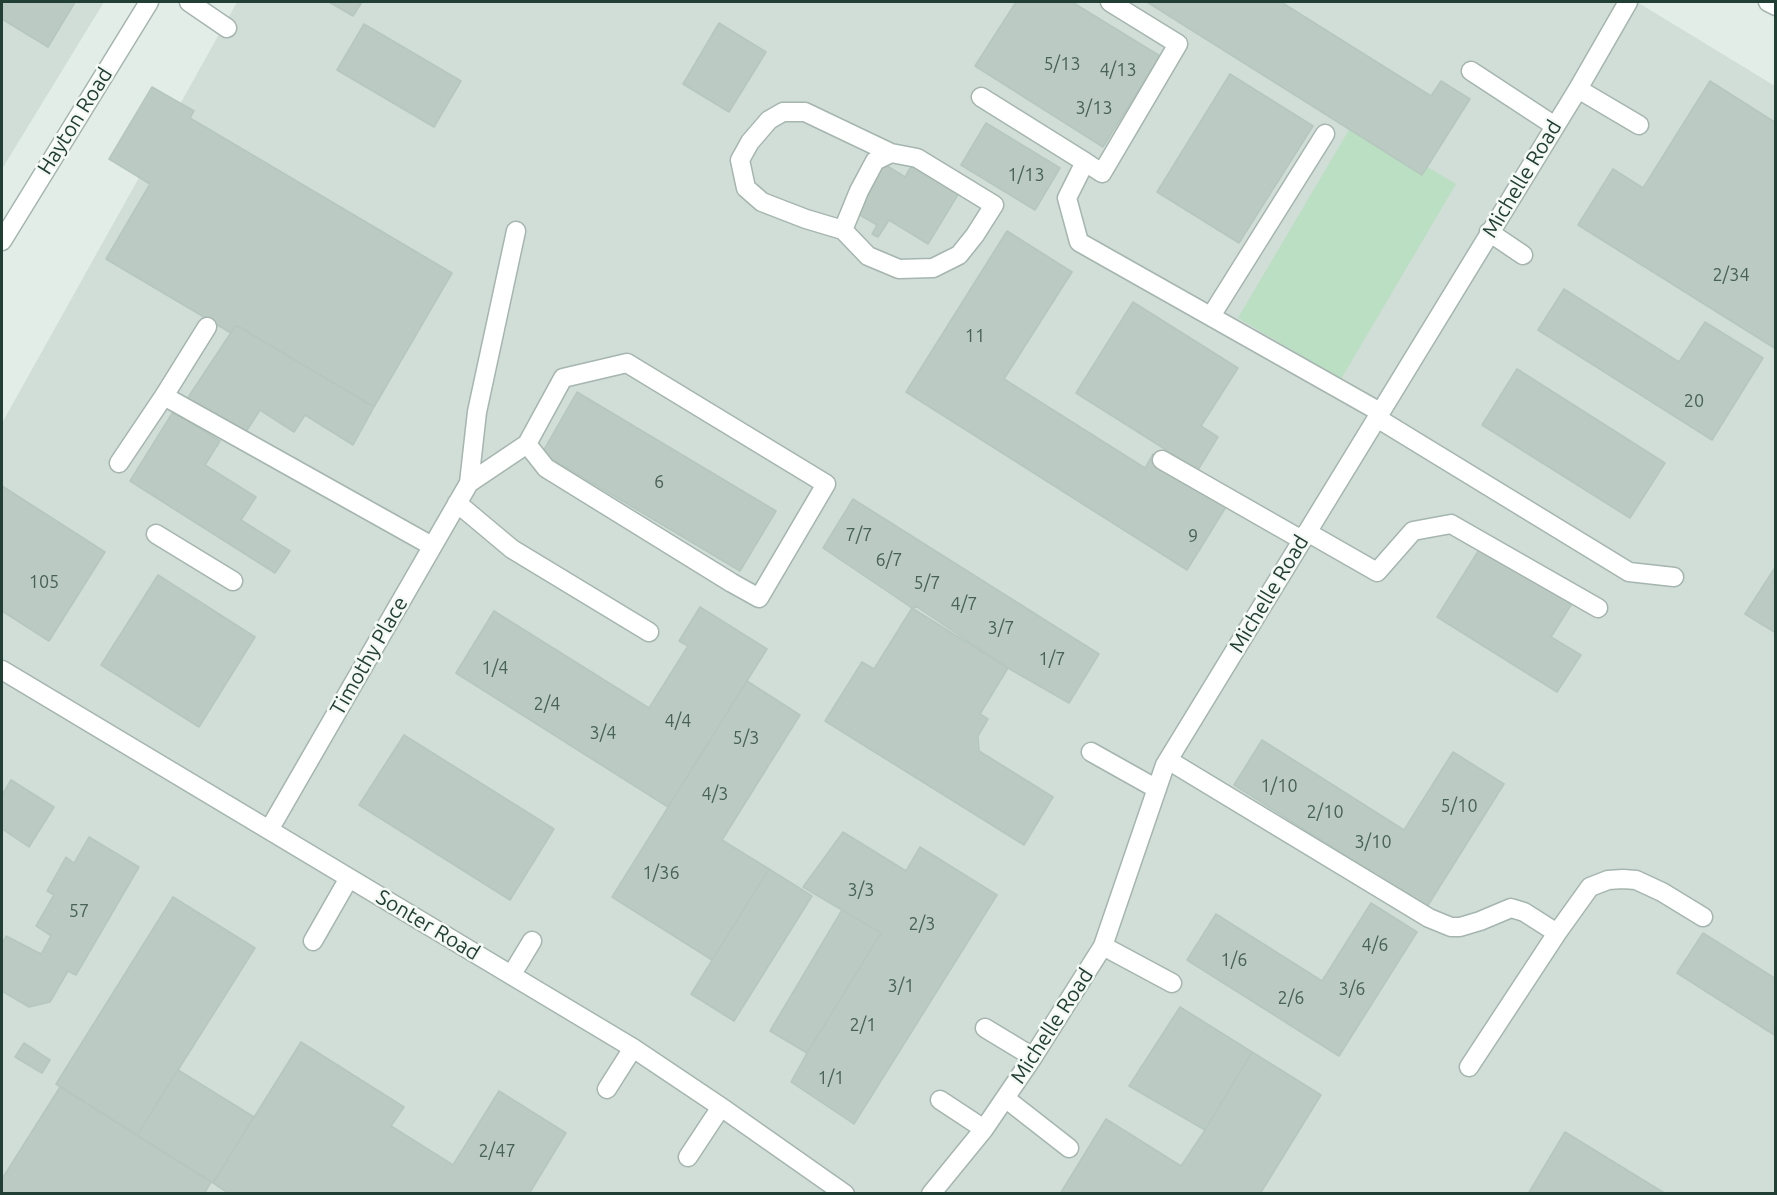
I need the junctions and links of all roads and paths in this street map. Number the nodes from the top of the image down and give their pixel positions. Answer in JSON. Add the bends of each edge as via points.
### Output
{"nodes":[{"id":1,"x":149,"y":2,"type":"edge"},
{"id":2,"x":189,"y":2,"type":"edge"},
{"id":3,"x":1110,"y":2,"type":"edge"},
{"id":4,"x":1628,"y":2,"type":"edge"},
{"id":5,"x":1768,"y":2,"type":"edge"},
{"id":6,"x":1775,"y":5,"type":"edge"},
{"id":7,"x":227,"y":28,"type":"dead end"},
{"id":8,"x":1471,"y":71,"type":"dead end"},
{"id":9,"x":1578,"y":89,"type":"junction"},
{"id":10,"x":981,"y":97,"type":"dead end"},
{"id":11,"x":1640,"y":125,"type":"dead end"},
{"id":12,"x":1555,"y":126,"type":"junction"},
{"id":13,"x":1325,"y":134,"type":"dead end"},
{"id":14,"x":891,"y":153,"type":"junction"},
{"id":15,"x":1085,"y":162,"type":"junction"},
{"id":16,"x":843,"y":230,"type":"junction"},
{"id":17,"x":516,"y":231,"type":"dead end"},
{"id":18,"x":1489,"y":232,"type":"junction"},
{"id":19,"x":2,"y":241,"type":"edge"},
{"id":20,"x":1523,"y":255,"type":"dead end"},
{"id":21,"x":1211,"y":316,"type":"junction"},
{"id":22,"x":207,"y":327,"type":"dead end"},
{"id":23,"x":164,"y":396,"type":"junction"},
{"id":24,"x":1379,"y":415,"type":"junction"},
{"id":25,"x":527,"y":444,"type":"junction"},
{"id":26,"x":1162,"y":460,"type":"dead end"},
{"id":27,"x":119,"y":463,"type":"dead end"},
{"id":28,"x":469,"y":483,"type":"junction"},
{"id":29,"x":457,"y":503,"type":"junction"},
{"id":30,"x":156,"y":534,"type":"dead end"},
{"id":31,"x":1305,"y":536,"type":"junction"},
{"id":32,"x":432,"y":546,"type":"junction"},
{"id":33,"x":1674,"y":577,"type":"dead end"},
{"id":34,"x":233,"y":581,"type":"dead end"},
{"id":35,"x":1598,"y":608,"type":"dead end"},
{"id":36,"x":649,"y":632,"type":"dead end"},
{"id":37,"x":2,"y":670,"type":"edge"},
{"id":38,"x":1091,"y":752,"type":"dead end"},
{"id":39,"x":1168,"y":760,"type":"junction"},
{"id":40,"x":1157,"y":789,"type":"junction"},
{"id":41,"x":269,"y":830,"type":"junction"},
{"id":42,"x":349,"y":878,"type":"junction"},
{"id":43,"x":1703,"y":916,"type":"dead end"},
{"id":44,"x":1557,"y":933,"type":"junction"},
{"id":45,"x":313,"y":941,"type":"dead end"},
{"id":46,"x":532,"y":941,"type":"dead end"},
{"id":47,"x":1102,"y":946,"type":"junction"},
{"id":48,"x":512,"y":974,"type":"junction"},
{"id":49,"x":1172,"y":983,"type":"dead end"},
{"id":50,"x":985,"y":1028,"type":"dead end"},
{"id":51,"x":633,"y":1048,"type":"junction"},
{"id":52,"x":1033,"y":1057,"type":"junction"},
{"id":53,"x":1469,"y":1067,"type":"dead end"},
{"id":54,"x":607,"y":1089,"type":"dead end"},
{"id":55,"x":1005,"y":1098,"type":"junction"},
{"id":56,"x":940,"y":1101,"type":"dead end"},
{"id":57,"x":721,"y":1107,"type":"junction"},
{"id":58,"x":984,"y":1129,"type":"junction"},
{"id":59,"x":1068,"y":1148,"type":"dead end"},
{"id":60,"x":688,"y":1157,"type":"dead end"},
{"id":61,"x":824,"y":1187,"type":"edge"},
{"id":62,"x":845,"y":1194,"type":"edge"},
{"id":63,"x":931,"y":1194,"type":"edge"}],
"edges":[{"from":1,"to":19,"type":"street","name":"Hayton Road"},
{"from":2,"to":7,"type":"street"},
{"from":3,"to":15,"type":"street","via":[[1178,44],[1102,173]]},
{"from":4,"to":9,"type":"street","name":"Michelle Road"},
{"from":5,"to":6,"type":"street"},
{"from":8,"to":12,"type":"street"},
{"from":9,"to":11,"type":"street"},
{"from":9,"to":12,"type":"street","name":"Michelle Road"},
{"from":10,"to":15,"type":"street"},
{"from":12,"to":18,"type":"street","name":"Michelle Road"},
{"from":13,"to":21,"type":"street"},
{"from":14,"to":16,"type":"street","via":[[875,161]]},
{"from":14,"to":16,"type":"street","via":[[917,158],[994,205],[959,255],[933,268],[899,269],[868,256]]},
{"from":14,"to":16,"type":"street","via":[[805,112],[783,112],[750,142],[740,160],[746,188],[762,202]]},
{"from":15,"to":21,"type":"street","via":[[1066,198],[1079,242]]},
{"from":17,"to":28,"type":"street","via":[[477,412]]},
{"from":18,"to":20,"type":"street"},
{"from":18,"to":24,"type":"street","name":"Michelle Road"},
{"from":21,"to":24,"type":"street"},
{"from":22,"to":23,"type":"street"},
{"from":23,"to":27,"type":"street"},
{"from":23,"to":32,"type":"street"},
{"from":24,"to":31,"type":"street","name":"Michelle Road"},
{"from":24,"to":33,"type":"street","via":[[1629,572]]},
{"from":25,"to":25,"type":"street","via":[[563,378],[627,363],[826,484],[759,598],[546,468]]},
{"from":25,"to":28,"type":"street"},
{"from":26,"to":31,"type":"street"},
{"from":28,"to":29,"type":"street","name":"Timothy Place"},
{"from":29,"to":32,"type":"street","name":"Timothy Place"},
{"from":29,"to":36,"type":"street","via":[[512,549]]},
{"from":30,"to":34,"type":"street"},
{"from":31,"to":35,"type":"street","via":[[1377,572],[1413,531],[1451,524]]},
{"from":31,"to":39,"type":"street","name":"Michelle Road"},
{"from":32,"to":41,"type":"street","name":"Timothy Place"},
{"from":37,"to":41,"type":"street","name":"Sonter Road"},
{"from":38,"to":40,"type":"street"},
{"from":39,"to":40,"type":"street","name":"Michelle Road"},
{"from":39,"to":44,"type":"street","via":[[1429,918],[1460,927],[1511,908]]},
{"from":40,"to":47,"type":"street","name":"Michelle Road"},
{"from":41,"to":42,"type":"street","name":"Sonter Road"},
{"from":42,"to":45,"type":"street"},
{"from":42,"to":48,"type":"street","name":"Sonter Road"},
{"from":43,"to":44,"type":"street","via":[[1635,880],[1608,880],[1590,887]]},
{"from":44,"to":53,"type":"street"},
{"from":46,"to":48,"type":"street"},
{"from":47,"to":49,"type":"street"},
{"from":47,"to":52,"type":"street","name":"Michelle Road"},
{"from":48,"to":51,"type":"street","name":"Sonter Road"},
{"from":50,"to":52,"type":"street"},
{"from":51,"to":54,"type":"street"},
{"from":51,"to":57,"type":"street","name":"Sonter Road"},
{"from":52,"to":55,"type":"street","name":"Michelle Road"},
{"from":55,"to":58,"type":"street","name":"Michelle Road"},
{"from":55,"to":59,"type":"street"},
{"from":56,"to":58,"type":"street"},
{"from":57,"to":60,"type":"street"},
{"from":57,"to":61,"type":"street","name":"Sonter Road"},
{"from":58,"to":63,"type":"street","name":"Michelle Road"},
{"from":61,"to":62,"type":"street","name":"Sonter Road"}]}
